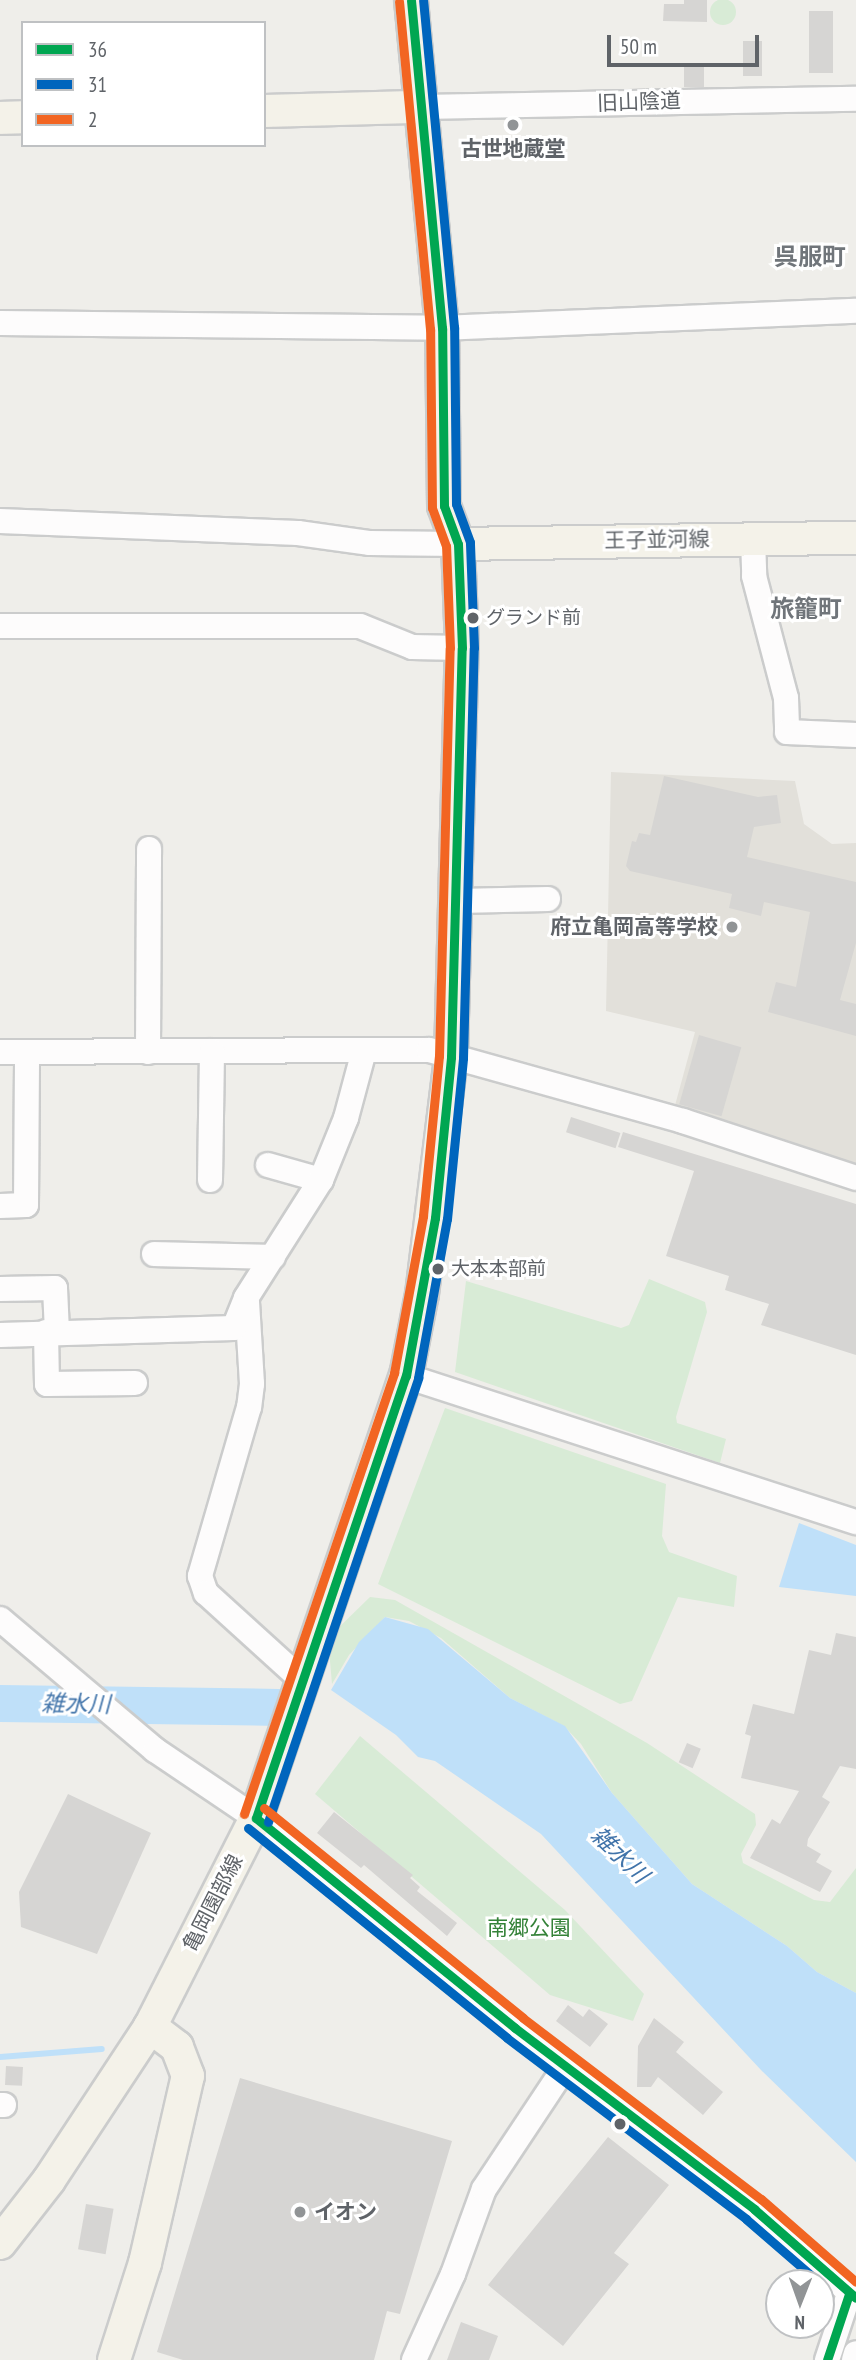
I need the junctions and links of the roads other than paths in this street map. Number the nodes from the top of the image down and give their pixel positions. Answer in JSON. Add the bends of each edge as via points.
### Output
{"nodes":[{"id":1,"x":411,"y":0,"type":"edge"},
{"id":2,"x":856,"y":99,"type":"edge"},
{"id":3,"x":422,"y":107,"type":"junction"},
{"id":4,"x":266,"y":111,"type":"edge"},
{"id":5,"x":21,"y":117,"type":"edge"},
{"id":6,"x":0,"y":118,"type":"edge"},
{"id":7,"x":856,"y":311,"type":"edge"},
{"id":8,"x":0,"y":323,"type":"edge"},
{"id":9,"x":442,"y":328,"type":"junction"},
{"id":10,"x":0,"y":521,"type":"edge"},
{"id":11,"x":856,"y":538,"type":"edge"},
{"id":12,"x":753,"y":539,"type":"junction"},
{"id":13,"x":458,"y":544,"type":"junction"},
{"id":14,"x":0,"y":626,"type":"edge"},
{"id":15,"x":462,"y":648,"type":"junction"},
{"id":16,"x":856,"y":735,"type":"edge"},
{"id":17,"x":149,"y":849,"type":"dead end"},
{"id":18,"x":548,"y":898,"type":"dead end"},
{"id":19,"x":458,"y":901,"type":"junction"},
{"id":20,"x":212,"y":1051,"type":"junction"},
{"id":21,"x":364,"y":1051,"type":"junction"},
{"id":22,"x":0,"y":1052,"type":"edge"},
{"id":23,"x":27,"y":1052,"type":"junction"},
{"id":24,"x":148,"y":1052,"type":"junction"},
{"id":25,"x":451,"y":1056,"type":"junction"},
{"id":26,"x":268,"y":1165,"type":"dead end"},
{"id":27,"x":856,"y":1178,"type":"edge"},
{"id":28,"x":210,"y":1180,"type":"dead end"},
{"id":29,"x":321,"y":1180,"type":"junction"},
{"id":30,"x":0,"y":1206,"type":"edge"},
{"id":31,"x":154,"y":1254,"type":"dead end"},
{"id":32,"x":273,"y":1257,"type":"junction"},
{"id":33,"x":0,"y":1289,"type":"edge"},
{"id":34,"x":246,"y":1298,"type":"junction"},
{"id":35,"x":52,"y":1332,"type":"junction"},
{"id":36,"x":0,"y":1335,"type":"edge"},
{"id":37,"x":406,"y":1376,"type":"junction"},
{"id":38,"x":135,"y":1383,"type":"dead end"},
{"id":39,"x":856,"y":1522,"type":"edge"},
{"id":40,"x":0,"y":1619,"type":"edge"},
{"id":41,"x":301,"y":1679,"type":"junction"},
{"id":42,"x":256,"y":1818,"type":"junction"},
{"id":43,"x":150,"y":2028,"type":"junction"},
{"id":44,"x":565,"y":2067,"type":"junction"},
{"id":45,"x":0,"y":2243,"type":"edge"},
{"id":46,"x":853,"y":2296,"type":"edge"},
{"id":47,"x":856,"y":2353,"type":"edge"},
{"id":48,"x":114,"y":2360,"type":"edge"},
{"id":49,"x":414,"y":2360,"type":"edge"},
{"id":50,"x":827,"y":2360,"type":"edge"},
{"id":51,"x":854,"y":2360,"type":"edge"}],
"edges":[{"from":1,"to":3,"type":"main road","name":"亀岡園部線"},
{"from":2,"to":3,"type":"street","name":"旧山陰道"},
{"from":3,"to":4,"type":"main road"},
{"from":3,"to":9,"type":"main road","name":"亀岡園部線"},
{"from":5,"to":6,"type":"main road"},
{"from":7,"to":9,"type":"street"},
{"from":8,"to":9,"type":"street"},
{"from":9,"to":13,"type":"main road","name":"亀岡園部線","via":[[444,506]]},
{"from":10,"to":13,"type":"street"},
{"from":11,"to":12,"type":"main road","name":"王子並河線"},
{"from":12,"to":13,"type":"main road","name":"王子並河線"},
{"from":12,"to":16,"type":"street","via":[[754,576],[786,698],[788,732]]},
{"from":13,"to":15,"type":"main road","name":"亀岡園部線"},
{"from":14,"to":15,"type":"street","via":[[360,626],[412,646]]},
{"from":15,"to":19,"type":"main road","name":"亀岡園部線"},
{"from":17,"to":24,"type":"street"},
{"from":18,"to":19,"type":"street"},
{"from":19,"to":25,"type":"main road","name":"亀岡園部線"},
{"from":20,"to":21,"type":"street"},
{"from":20,"to":24,"type":"street"},
{"from":20,"to":28,"type":"street"},
{"from":21,"to":25,"type":"street","via":[[429,1050]]},
{"from":21,"to":29,"type":"street","via":[[346,1118]]},
{"from":22,"to":23,"type":"street"},
{"from":23,"to":24,"type":"street"},
{"from":23,"to":30,"type":"street","via":[[26,1205]]},
{"from":25,"to":27,"type":"street","via":[[683,1121]]},
{"from":25,"to":37,"type":"main road","name":"亀岡園部線","via":[[435,1218]]},
{"from":26,"to":29,"type":"street"},
{"from":29,"to":32,"type":"street"},
{"from":31,"to":32,"type":"street"},
{"from":32,"to":34,"type":"street"},
{"from":33,"to":35,"type":"street","via":[[55,1288]]},
{"from":34,"to":35,"type":"street","via":[[234,1328]]},
{"from":34,"to":41,"type":"street","via":[[252,1384],[249,1407],[200,1576],[206,1593]]},
{"from":35,"to":36,"type":"street"},
{"from":35,"to":38,"type":"street","via":[[47,1384]]},
{"from":37,"to":39,"type":"street"},
{"from":37,"to":41,"type":"main road","name":"亀岡園部線"},
{"from":40,"to":42,"type":"street","via":[[155,1750]]},
{"from":41,"to":42,"type":"main road","name":"亀岡園部線"},
{"from":42,"to":43,"type":"main road","name":"亀岡園部線"},
{"from":42,"to":44,"type":"street"},
{"from":43,"to":45,"type":"main road","name":"亀岡園部線","via":[[49,2180]]},
{"from":43,"to":48,"type":"main road","via":[[177,2047],[188,2076],[145,2263]]},
{"from":44,"to":46,"type":"street","via":[[754,2209]]},
{"from":44,"to":49,"type":"street","via":[[484,2189],[453,2274]]},
{"from":46,"to":50,"type":"street"},
{"from":47,"to":51,"type":"street"}]}
